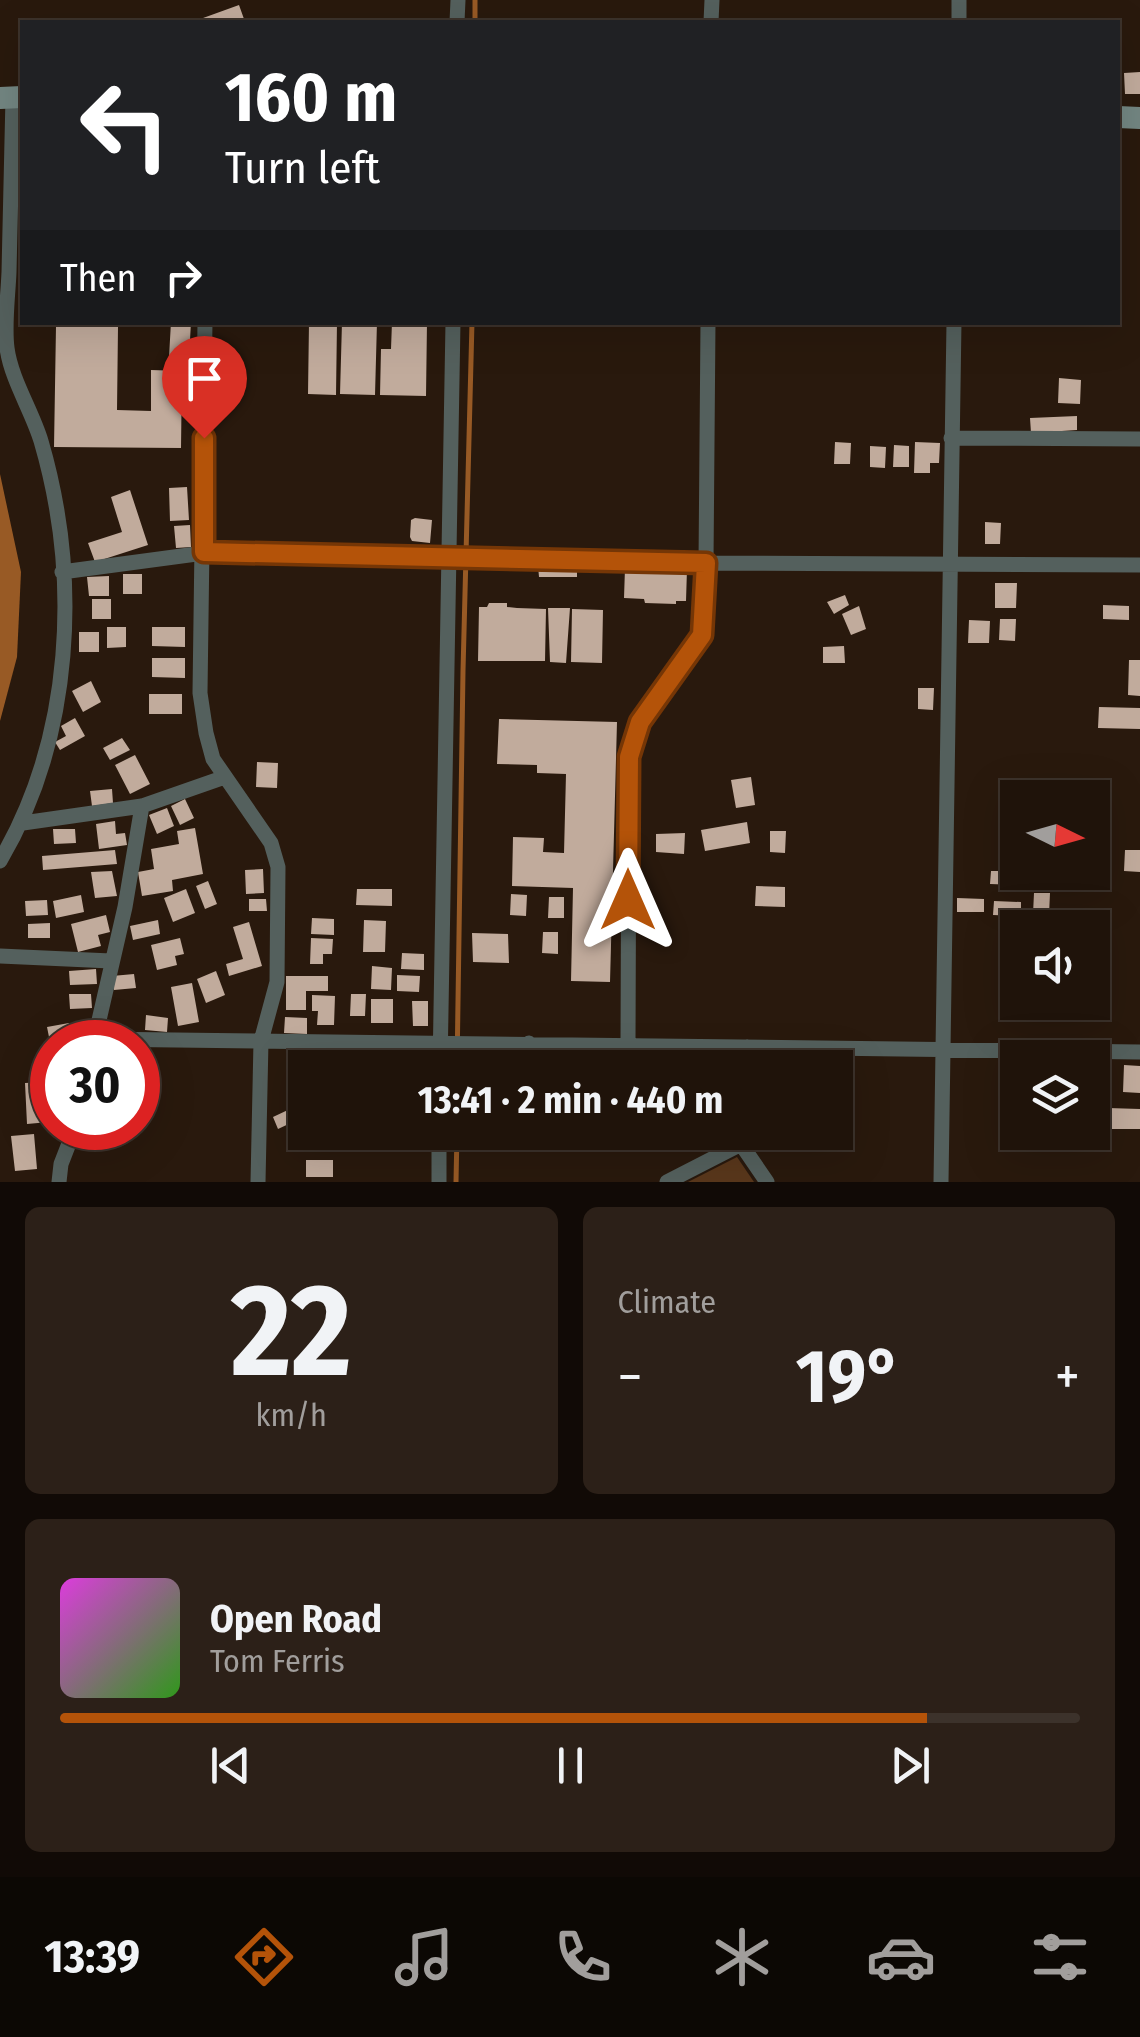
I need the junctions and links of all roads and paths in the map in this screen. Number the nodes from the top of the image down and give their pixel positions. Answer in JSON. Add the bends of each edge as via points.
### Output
{"nodes":[{"id":1,"x":12,"y":98,"type":"edge"},
{"id":2,"x":15,"y":303,"type":"edge"},
{"id":3,"x":205,"y":325,"type":"edge"},
{"id":4,"x":453,"y":325,"type":"edge"},
{"id":5,"x":708,"y":325,"type":"edge"},
{"id":6,"x":954,"y":325,"type":"edge"},
{"id":7,"x":951,"y":438,"type":"junction"},
{"id":8,"x":1140,"y":439,"type":"edge"},
{"id":9,"x":204,"y":552,"type":"junction"},
{"id":10,"x":453,"y":556,"type":"junction"},
{"id":11,"x":950,"y":562,"type":"junction"},
{"id":12,"x":706,"y":563,"type":"junction"},
{"id":13,"x":1140,"y":565,"type":"edge"},
{"id":14,"x":62,"y":572,"type":"junction"},
{"id":15,"x":225,"y":778,"type":"junction"},
{"id":16,"x":142,"y":806,"type":"junction"},
{"id":17,"x":22,"y":823,"type":"junction"},
{"id":18,"x":0,"y":861,"type":"edge"},
{"id":19,"x":0,"y":956,"type":"edge"},
{"id":20,"x":111,"y":961,"type":"junction"},
{"id":21,"x":98,"y":1020,"type":"edge"},
{"id":22,"x":160,"y":1041,"type":"edge"},
{"id":23,"x":261,"y":1042,"type":"junction"},
{"id":24,"x":440,"y":1043,"type":"junction"},
{"id":25,"x":529,"y":1043,"type":"junction"},
{"id":26,"x":628,"y":1044,"type":"junction"},
{"id":27,"x":746,"y":1047,"type":"joint"},
{"id":28,"x":942,"y":1049,"type":"junction"},
{"id":29,"x":440,"y":1050,"type":"edge"},
{"id":30,"x":529,"y":1050,"type":"edge"},
{"id":31,"x":1140,"y":1052,"type":"edge"},
{"id":32,"x":66,"y":1150,"type":"edge"},
{"id":33,"x":439,"y":1150,"type":"edge"},
{"id":34,"x":721,"y":1150,"type":"edge"},
{"id":35,"x":748,"y":1150,"type":"edge"},
{"id":36,"x":59,"y":1182,"type":"edge"},
{"id":37,"x":258,"y":1182,"type":"edge"},
{"id":38,"x":439,"y":1182,"type":"edge"},
{"id":39,"x":667,"y":1182,"type":"edge"},
{"id":40,"x":767,"y":1182,"type":"edge"},
{"id":41,"x":940,"y":1182,"type":"edge"}],
"edges":[{"from":1,"to":2,"type":"street"},
{"from":2,"to":14,"type":"street","via":[[7,350],[41,440]]},
{"from":3,"to":9,"type":"street"},
{"from":4,"to":10,"type":"street"},
{"from":5,"to":12,"type":"street"},
{"from":6,"to":7,"type":"street"},
{"from":7,"to":8,"type":"street"},
{"from":7,"to":11,"type":"street"},
{"from":9,"to":10,"type":"street"},
{"from":9,"to":14,"type":"street"},
{"from":9,"to":15,"type":"street","via":[[200,693],[210,746]]},
{"from":10,"to":12,"type":"street"},
{"from":10,"to":24,"type":"street"},
{"from":11,"to":12,"type":"street"},
{"from":11,"to":13,"type":"street"},
{"from":11,"to":28,"type":"street"},
{"from":12,"to":26,"type":"street","via":[[702,635],[640,722],[629,757]]},
{"from":14,"to":17,"type":"street","via":[[64,659],[44,763]]},
{"from":15,"to":16,"type":"street"},
{"from":15,"to":23,"type":"street","via":[[278,866],[277,982]]},
{"from":16,"to":17,"type":"street"},
{"from":16,"to":20,"type":"street"},
{"from":17,"to":18,"type":"street"},
{"from":19,"to":20,"type":"street"},
{"from":20,"to":21,"type":"street"},
{"from":22,"to":23,"type":"street"},
{"from":23,"to":24,"type":"street"},
{"from":23,"to":37,"type":"street"},
{"from":24,"to":25,"type":"street"},
{"from":24,"to":29,"type":"street"},
{"from":25,"to":26,"type":"street"},
{"from":25,"to":30,"type":"street"},
{"from":26,"to":27,"type":"street"},
{"from":27,"to":28,"type":"street"},
{"from":28,"to":31,"type":"street"},
{"from":28,"to":41,"type":"street"},
{"from":32,"to":36,"type":"street"},
{"from":33,"to":38,"type":"street"},
{"from":34,"to":39,"type":"street"},
{"from":35,"to":40,"type":"street"}]}
